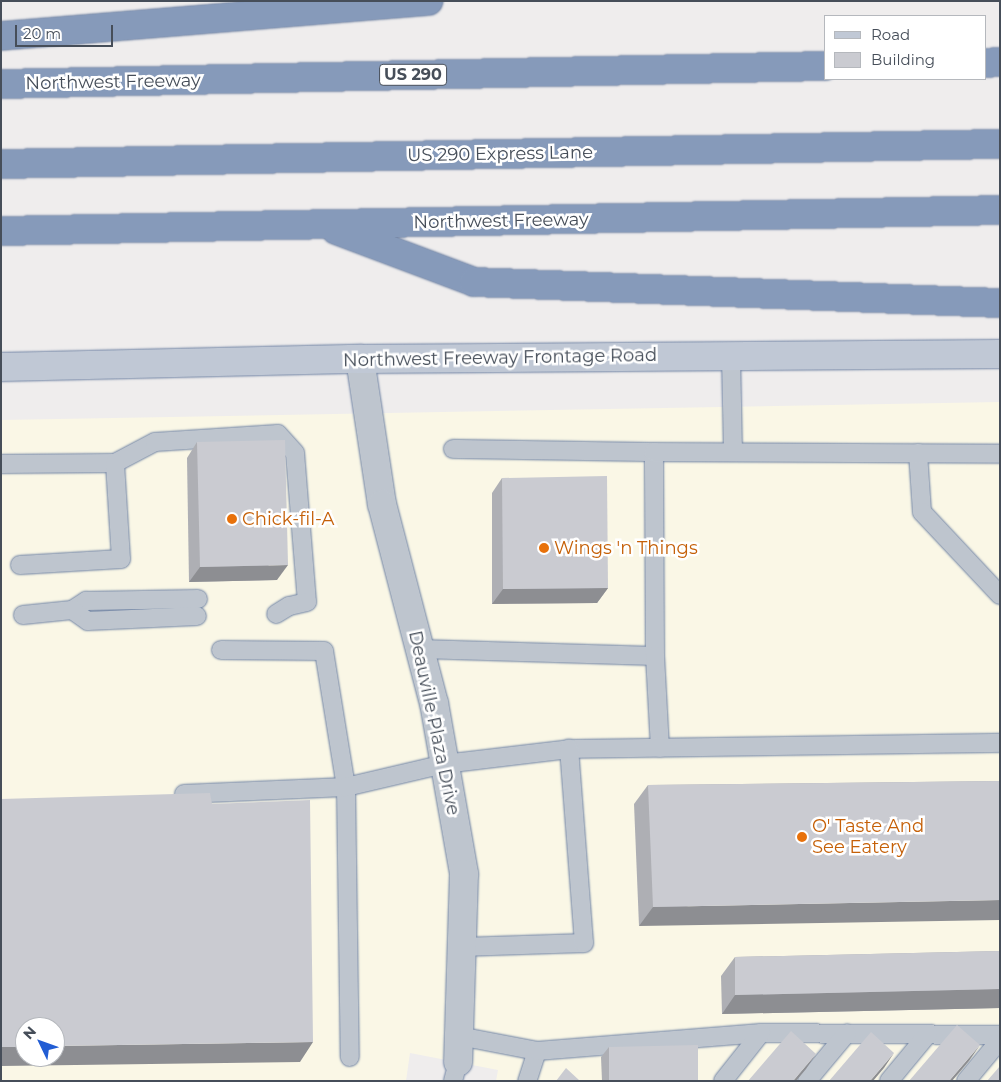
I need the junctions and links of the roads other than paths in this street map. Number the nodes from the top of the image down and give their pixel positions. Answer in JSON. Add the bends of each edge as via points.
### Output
{"nodes":[{"id":1,"x":429,"y":1,"type":"edge"},
{"id":2,"x":1,"y":36,"type":"edge"},
{"id":3,"x":1000,"y":62,"type":"edge"},
{"id":4,"x":986,"y":63,"type":"edge"},
{"id":5,"x":824,"y":66,"type":"edge"},
{"id":6,"x":1,"y":84,"type":"edge"},
{"id":7,"x":1000,"y":144,"type":"edge"},
{"id":8,"x":1,"y":164,"type":"edge"},
{"id":9,"x":1000,"y":210,"type":"edge"},
{"id":10,"x":323,"y":225,"type":"junction"},
{"id":11,"x":1,"y":231,"type":"edge"},
{"id":12,"x":1000,"y":303,"type":"edge"},
{"id":13,"x":1000,"y":354,"type":"edge"},
{"id":14,"x":731,"y":356,"type":"junction"},
{"id":15,"x":360,"y":359,"type":"junction"},
{"id":16,"x":1,"y":367,"type":"edge"},
{"id":17,"x":453,"y":450,"type":"dead end"},
{"id":18,"x":654,"y":452,"type":"junction"},
{"id":19,"x":733,"y":452,"type":"junction"},
{"id":20,"x":918,"y":453,"type":"junction"},
{"id":21,"x":1000,"y":454,"type":"edge"},
{"id":22,"x":115,"y":463,"type":"junction"},
{"id":23,"x":1,"y":464,"type":"edge"},
{"id":24,"x":20,"y":565,"type":"dead end"},
{"id":25,"x":1000,"y":595,"type":"edge"},
{"id":26,"x":280,"y":605,"type":"dead end"},
{"id":27,"x":198,"y":607,"type":"dead end"},
{"id":28,"x":23,"y":615,"type":"dead end"},
{"id":29,"x":221,"y":650,"type":"dead end"},
{"id":30,"x":420,"y":650,"type":"junction"},
{"id":31,"x":655,"y":656,"type":"junction"},
{"id":32,"x":1000,"y":743,"type":"edge"},
{"id":33,"x":660,"y":748,"type":"junction"},
{"id":34,"x":569,"y":749,"type":"junction"},
{"id":35,"x":444,"y":764,"type":"junction"},
{"id":36,"x":346,"y":787,"type":"junction"},
{"id":37,"x":171,"y":795,"type":"edge"},
{"id":38,"x":462,"y":946,"type":"junction"},
{"id":39,"x":761,"y":1033,"type":"junction"},
{"id":40,"x":846,"y":1034,"type":"junction"},
{"id":41,"x":928,"y":1034,"type":"junction"},
{"id":42,"x":1000,"y":1034,"type":"edge"},
{"id":43,"x":459,"y":1036,"type":"junction"},
{"id":44,"x":1000,"y":1040,"type":"edge"},
{"id":45,"x":537,"y":1051,"type":"junction"},
{"id":46,"x":350,"y":1057,"type":"dead end"},
{"id":47,"x":456,"y":1072,"type":"edge"},
{"id":48,"x":528,"y":1081,"type":"edge"},
{"id":49,"x":723,"y":1081,"type":"edge"},
{"id":50,"x":807,"y":1081,"type":"edge"},
{"id":51,"x":889,"y":1081,"type":"edge"},
{"id":52,"x":966,"y":1081,"type":"edge"}],
"edges":[{"from":1,"to":2,"type":"highway"},
{"from":3,"to":4,"type":"highway"},
{"from":5,"to":6,"type":"highway","name":"Northwest Freeway","number":"US 290"},
{"from":7,"to":8,"type":"highway","name":"US 290 Express Lane"},
{"from":9,"to":10,"type":"highway","name":"Northwest Freeway"},
{"from":10,"to":11,"type":"highway","name":"Northwest Freeway"},
{"from":10,"to":12,"type":"highway","via":[[474,282]]},
{"from":13,"to":14,"type":"main road","name":"Northwest Freeway Frontage Road"},
{"from":14,"to":15,"type":"main road","name":"Northwest Freeway Frontage Road"},
{"from":14,"to":19,"type":"lane"},
{"from":15,"to":16,"type":"main road","name":"Northwest Freeway Frontage Road"},
{"from":15,"to":30,"type":"street","name":"Deauville Plaza Drive","via":[[382,504]]},
{"from":17,"to":18,"type":"lane"},
{"from":18,"to":19,"type":"lane"},
{"from":18,"to":31,"type":"lane"},
{"from":19,"to":20,"type":"lane"},
{"from":20,"to":21,"type":"lane"},
{"from":20,"to":25,"type":"lane","via":[[922,512]]},
{"from":22,"to":23,"type":"lane"},
{"from":22,"to":24,"type":"lane","via":[[121,559]]},
{"from":22,"to":26,"type":"lane","via":[[155,442],[278,434],[295,453],[307,602]]},
{"from":27,"to":28,"type":"lane","via":[[88,621],[72,610]]},
{"from":29,"to":36,"type":"lane","via":[[324,651]]},
{"from":30,"to":31,"type":"lane"},
{"from":30,"to":35,"type":"street","name":"Deauville Plaza Drive"},
{"from":31,"to":33,"type":"lane"},
{"from":32,"to":33,"type":"lane"},
{"from":33,"to":34,"type":"lane"},
{"from":34,"to":35,"type":"lane"},
{"from":34,"to":38,"type":"lane","via":[[584,944]]},
{"from":35,"to":36,"type":"lane"},
{"from":35,"to":38,"type":"street","name":"Deauville Plaza Drive","via":[[464,874]]},
{"from":36,"to":37,"type":"lane"},
{"from":36,"to":46,"type":"lane"},
{"from":38,"to":43,"type":"street","name":"Deauville Plaza Drive"},
{"from":39,"to":40,"type":"lane"},
{"from":39,"to":45,"type":"lane"},
{"from":39,"to":49,"type":"lane"},
{"from":40,"to":41,"type":"lane"},
{"from":40,"to":50,"type":"lane"},
{"from":41,"to":42,"type":"lane"},
{"from":41,"to":51,"type":"lane"},
{"from":43,"to":45,"type":"lane"},
{"from":43,"to":47,"type":"street","name":"Deauville Plaza Drive"},
{"from":44,"to":52,"type":"lane"},
{"from":45,"to":48,"type":"lane"}]}
